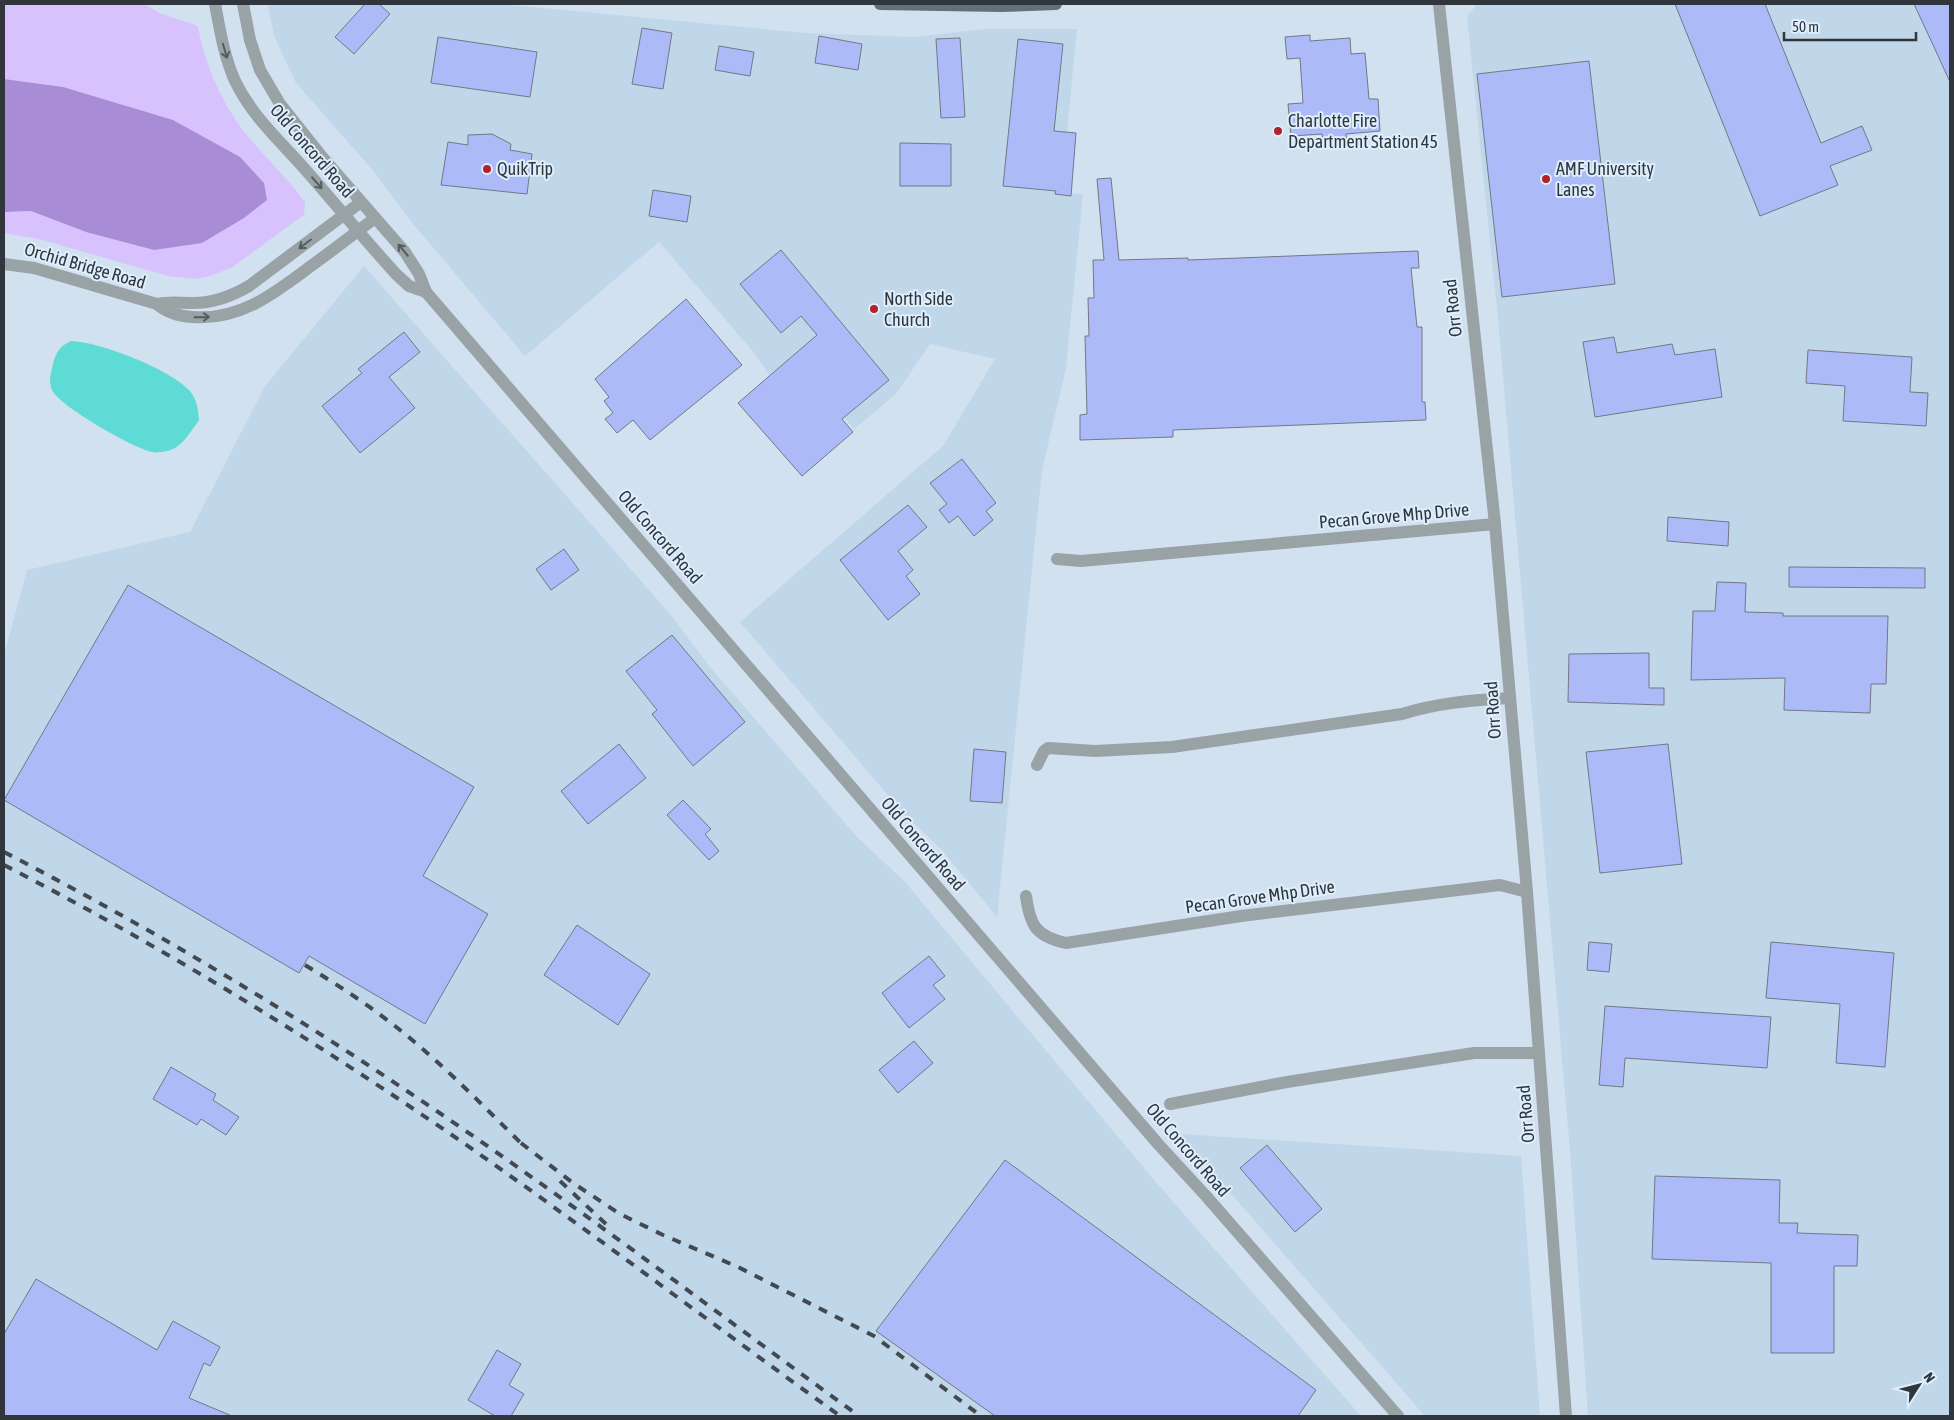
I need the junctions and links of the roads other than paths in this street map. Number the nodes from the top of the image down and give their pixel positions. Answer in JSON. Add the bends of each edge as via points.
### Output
{"nodes":[{"id":1,"x":215,"y":4,"type":"edge"},
{"id":2,"x":243,"y":4,"type":"edge"},
{"id":3,"x":880,"y":4,"type":"edge"},
{"id":4,"x":1056,"y":4,"type":"edge"},
{"id":5,"x":1439,"y":4,"type":"edge"},
{"id":6,"x":361,"y":202,"type":"junction"},
{"id":7,"x":344,"y":215,"type":"junction"},
{"id":8,"x":375,"y":218,"type":"junction"},
{"id":9,"x":358,"y":231,"type":"junction"},
{"id":10,"x":4,"y":264,"type":"edge"},
{"id":11,"x":426,"y":292,"type":"junction"},
{"id":12,"x":157,"y":304,"type":"junction"},
{"id":13,"x":1495,"y":524,"type":"junction"},
{"id":14,"x":1056,"y":560,"type":"dead end"},
{"id":15,"x":1510,"y":698,"type":"junction"},
{"id":16,"x":1037,"y":765,"type":"dead end"},
{"id":17,"x":1527,"y":892,"type":"junction"},
{"id":18,"x":1026,"y":896,"type":"dead end"},
{"id":19,"x":1538,"y":1053,"type":"junction"},
{"id":20,"x":1170,"y":1104,"type":"dead end"},
{"id":21,"x":1398,"y":1416,"type":"edge"},
{"id":22,"x":1566,"y":1416,"type":"edge"}],
"edges":[{"from":1,"to":7,"type":"street","name":"Old Concord Road","one_way":true,"via":[[225,55],[250,107]]},
{"from":2,"to":6,"type":"street","name":"Old Concord Road","via":[[260,70],[280,104]]},
{"from":3,"to":4,"type":"main road"},
{"from":5,"to":13,"type":"street","name":"Orr Road"},
{"from":6,"to":7,"type":"street","name":"Orchid Bridge Road"},
{"from":6,"to":8,"type":"street","name":"Old Concord Road"},
{"from":7,"to":9,"type":"street","name":"Old Concord Road"},
{"from":7,"to":12,"type":"street","name":"Orchid Bridge Road","one_way":true,"via":[[237,293],[206,302]]},
{"from":8,"to":9,"type":"street","name":"Orchid Bridge Road"},
{"from":11,"to":8,"type":"street","name":"Old Concord Road","one_way":true,"via":[[413,263]]},
{"from":9,"to":11,"type":"street","name":"Old Concord Road","via":[[402,280],[416,290]]},
{"from":12,"to":9,"type":"street","name":"Orchid Bridge Road","one_way":true,"via":[[176,315],[197,317],[244,310],[277,292]]},
{"from":10,"to":12,"type":"street","name":"Orchid Bridge Road","via":[[34,268]]},
{"from":11,"to":21,"type":"street","name":"Old Concord Road","via":[[1159,1145]]},
{"from":13,"to":14,"type":"street","name":"Pecan Grove Mhp Drive","via":[[1080,561]]},
{"from":13,"to":15,"type":"street","name":"Orr Road"},
{"from":15,"to":16,"type":"street","via":[[1456,702],[1402,714],[1172,747],[1094,751],[1048,748]]},
{"from":15,"to":17,"type":"street","name":"Orr Road"},
{"from":17,"to":18,"type":"street","name":"Pecan Grove Mhp Drive","via":[[1500,885],[1240,916],[1066,943],[1034,926],[1029,918]]},
{"from":17,"to":19,"type":"street","name":"Orr Road"},
{"from":19,"to":20,"type":"street","via":[[1474,1053]]},
{"from":19,"to":22,"type":"street","name":"Orr Road"}]}
